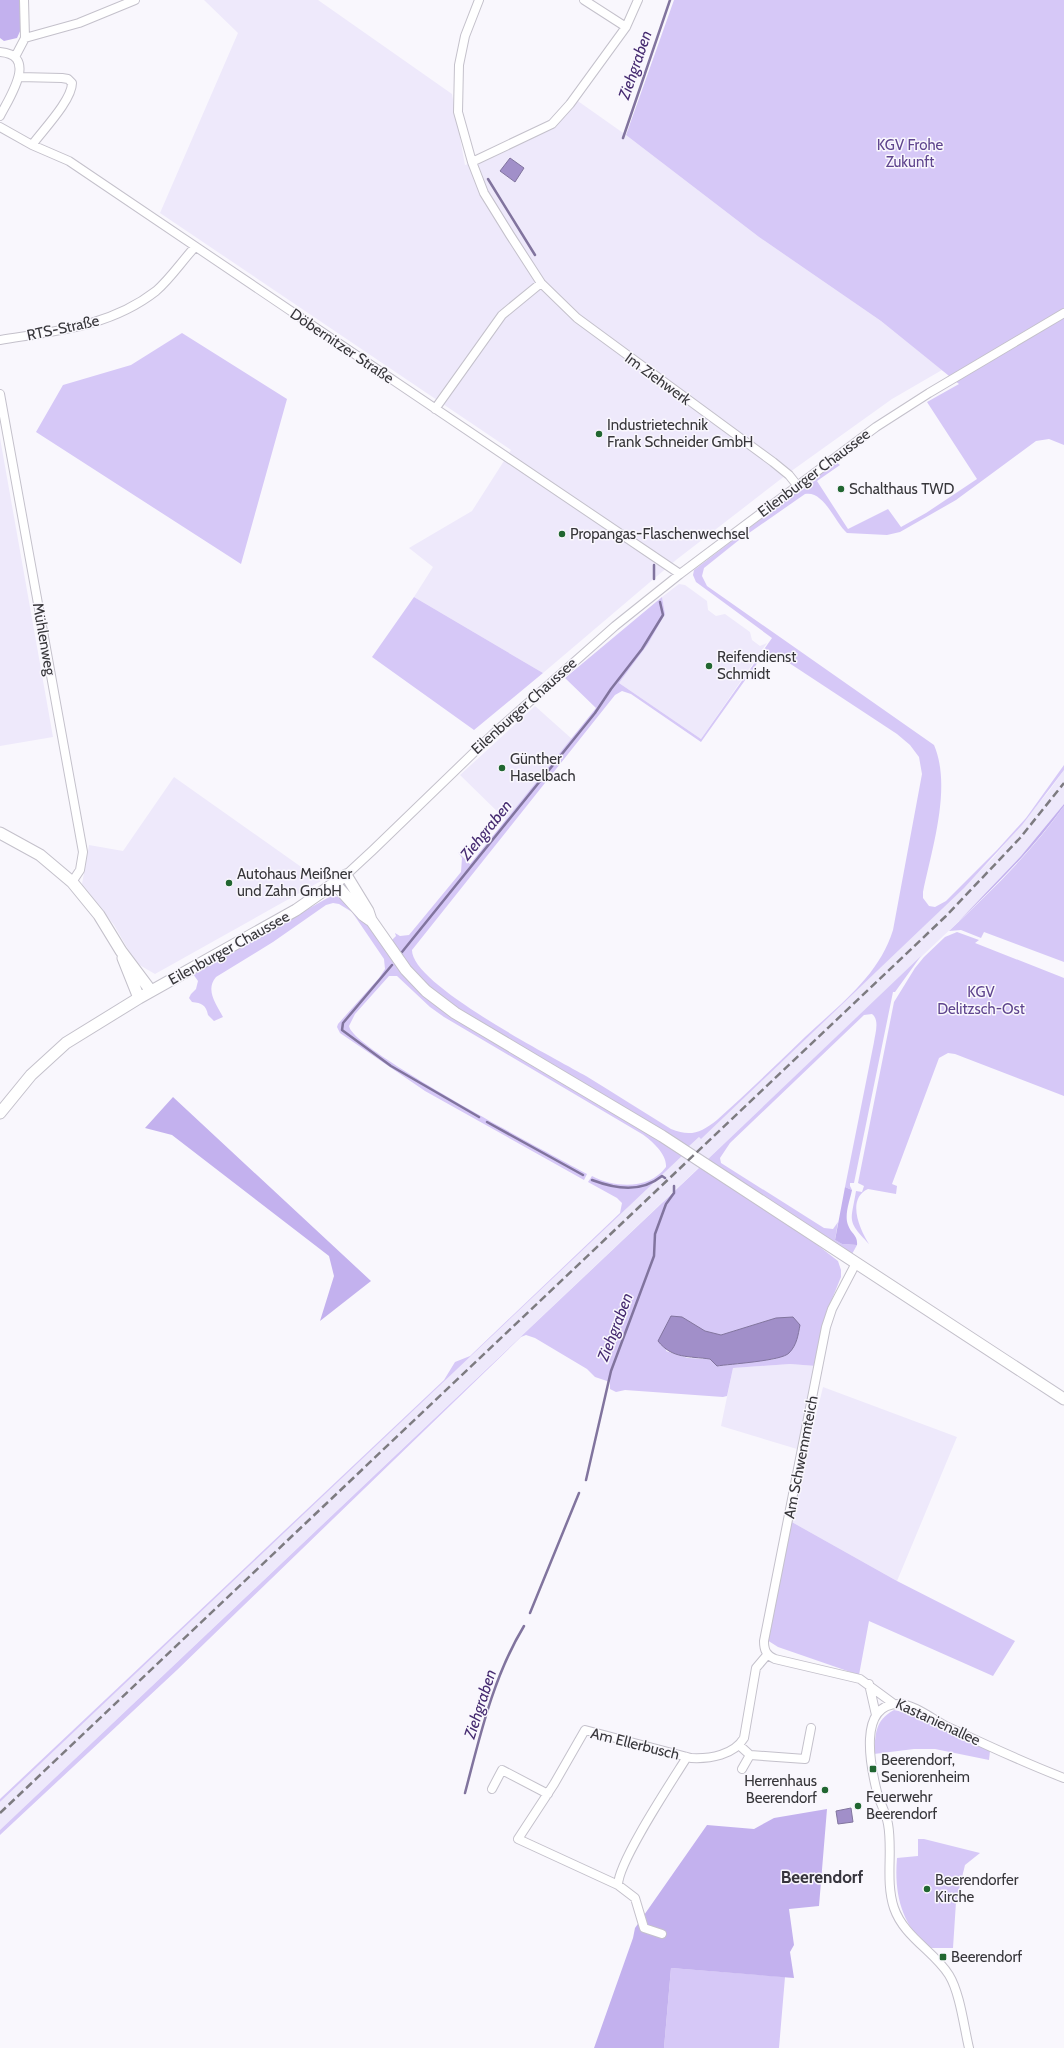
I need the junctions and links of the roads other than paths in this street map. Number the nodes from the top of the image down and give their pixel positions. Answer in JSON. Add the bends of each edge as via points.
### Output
{"nodes":[{"id":1,"x":24,"y":0,"type":"edge"},
{"id":2,"x":135,"y":0,"type":"edge"},
{"id":3,"x":478,"y":0,"type":"edge"},
{"id":4,"x":584,"y":0,"type":"edge"},
{"id":5,"x":638,"y":0,"type":"edge"},
{"id":6,"x":626,"y":27,"type":"junction"},
{"id":7,"x":25,"y":38,"type":"junction"},
{"id":8,"x":0,"y":52,"type":"edge"},
{"id":9,"x":15,"y":57,"type":"junction"},
{"id":10,"x":19,"y":77,"type":"junction"},
{"id":11,"x":0,"y":116,"type":"edge"},
{"id":12,"x":0,"y":127,"type":"edge"},
{"id":13,"x":32,"y":145,"type":"junction"},
{"id":14,"x":472,"y":162,"type":"junction"},
{"id":15,"x":195,"y":247,"type":"junction"},
{"id":16,"x":541,"y":283,"type":"junction"},
{"id":17,"x":1064,"y":313,"type":"edge"},
{"id":18,"x":0,"y":340,"type":"edge"},
{"id":19,"x":0,"y":394,"type":"edge"},
{"id":20,"x":435,"y":409,"type":"junction"},
{"id":21,"x":797,"y":485,"type":"junction"},
{"id":22,"x":680,"y":574,"type":"junction"},
{"id":23,"x":0,"y":833,"type":"edge"},
{"id":24,"x":346,"y":875,"type":"junction"},
{"id":25,"x":72,"y":882,"type":"junction"},
{"id":26,"x":335,"y":884,"type":"junction"},
{"id":27,"x":371,"y":920,"type":"junction"},
{"id":28,"x":121,"y":952,"type":"junction"},
{"id":29,"x":151,"y":991,"type":"junction"},
{"id":30,"x":139,"y":998,"type":"junction"},
{"id":31,"x":0,"y":1113,"type":"edge"},
{"id":32,"x":856,"y":1263,"type":"junction"},
{"id":33,"x":1064,"y":1399,"type":"edge"},
{"id":34,"x":767,"y":1655,"type":"junction"},
{"id":35,"x":868,"y":1684,"type":"junction"},
{"id":36,"x":894,"y":1704,"type":"junction"},
{"id":37,"x":876,"y":1715,"type":"junction"},
{"id":38,"x":811,"y":1728,"type":"dead end"},
{"id":39,"x":739,"y":1745,"type":"junction"},
{"id":40,"x":750,"y":1754,"type":"junction"},
{"id":41,"x":687,"y":1756,"type":"junction"},
{"id":42,"x":742,"y":1770,"type":"dead end"},
{"id":43,"x":1064,"y":1778,"type":"edge"},
{"id":44,"x":492,"y":1789,"type":"dead end"},
{"id":45,"x":548,"y":1794,"type":"junction"},
{"id":46,"x":618,"y":1885,"type":"junction"},
{"id":47,"x":662,"y":1934,"type":"dead end"},
{"id":48,"x":969,"y":2048,"type":"edge"}],
"edges":[{"from":1,"to":7,"type":"street"},
{"from":2,"to":7,"type":"street","via":[[79,23]]},
{"from":3,"to":14,"type":"street","name":"Im Ziehwerk","via":[[465,36],[459,65],[458,112]]},
{"from":4,"to":6,"type":"street"},
{"from":5,"to":6,"type":"street"},
{"from":6,"to":14,"type":"street","via":[[570,104],[552,124]]},
{"from":7,"to":9,"type":"street"},
{"from":8,"to":9,"type":"street"},
{"from":9,"to":10,"type":"street","via":[[21,68]]},
{"from":10,"to":11,"type":"street"},
{"from":10,"to":13,"type":"street","via":[[62,78],[72,83],[67,98]]},
{"from":12,"to":13,"type":"street","name":"Döbernitzer Straße"},
{"from":13,"to":15,"type":"street","name":"Döbernitzer Straße","via":[[69,161]]},
{"from":14,"to":16,"type":"street","name":"Im Ziehwerk","via":[[484,193]]},
{"from":15,"to":18,"type":"street","name":"RTS-Straße","via":[[157,290],[125,311],[77,328]]},
{"from":15,"to":20,"type":"street","name":"Döbernitzer Straße"},
{"from":16,"to":20,"type":"street","via":[[502,315]]},
{"from":16,"to":21,"type":"street","name":"Im Ziehwerk","via":[[577,318],[773,462]]},
{"from":17,"to":21,"type":"street","name":"Eilenburger Chaussee","via":[[902,410]]},
{"from":19,"to":25,"type":"street","name":"Mühlenweg","via":[[83,852],[80,870]]},
{"from":20,"to":22,"type":"street","name":"Döbernitzer Straße"},
{"from":21,"to":22,"type":"street","name":"Eilenburger Chaussee"},
{"from":22,"to":24,"type":"street","name":"Eilenburger Chaussee","via":[[615,626],[493,734]]},
{"from":23,"to":25,"type":"main road","via":[[40,855]]},
{"from":24,"to":26,"type":"main road","name":"Eilenburger Chaussee"},
{"from":24,"to":27,"type":"main road"},
{"from":25,"to":28,"type":"main road","via":[[99,915]]},
{"from":26,"to":27,"type":"main road","via":[[363,915]]},
{"from":26,"to":29,"type":"main road","name":"Eilenburger Chaussee","via":[[296,910]]},
{"from":27,"to":32,"type":"main road","via":[[406,970],[426,991],[454,1013],[655,1132]]},
{"from":28,"to":29,"type":"main road"},
{"from":28,"to":30,"type":"main road"},
{"from":29,"to":30,"type":"main road","name":"Eilenburger Chaussee"},
{"from":30,"to":31,"type":"main road","name":"Eilenburger Chaussee","via":[[61,1047],[31,1075]]},
{"from":32,"to":33,"type":"main road"},
{"from":32,"to":34,"type":"street","name":"Am Schwemmteich","via":[[832,1309],[826,1327],[764,1641]]},
{"from":34,"to":35,"type":"street","name":"Kastanienallee","via":[[860,1679]]},
{"from":34,"to":39,"type":"street","via":[[756,1668],[744,1738]]},
{"from":35,"to":36,"type":"street","name":"Kastanienallee"},
{"from":35,"to":37,"type":"street"},
{"from":36,"to":37,"type":"street"},
{"from":36,"to":43,"type":"street","name":"Kastanienallee","via":[[918,1710],[947,1726]]},
{"from":37,"to":48,"type":"street","via":[[870,1737],[870,1756],[888,1823],[889,1872],[894,1908],[910,1934],[949,1975],[956,1992]]},
{"from":38,"to":40,"type":"street","via":[[804,1759]]},
{"from":39,"to":40,"type":"street"},
{"from":39,"to":41,"type":"street","name":"Am Ellerbusch","via":[[706,1759]]},
{"from":40,"to":42,"type":"street"},
{"from":41,"to":45,"type":"street","name":"Am Ellerbusch","via":[[585,1730]]},
{"from":41,"to":46,"type":"street","name":"Am Ellerbusch","via":[[629,1853]]},
{"from":44,"to":45,"type":"street","via":[[502,1770]]},
{"from":45,"to":46,"type":"street","name":"Am Ellerbusch","via":[[518,1839]]},
{"from":46,"to":47,"type":"street","name":"Am Ellerbusch","via":[[635,1898],[644,1928]]}]}
